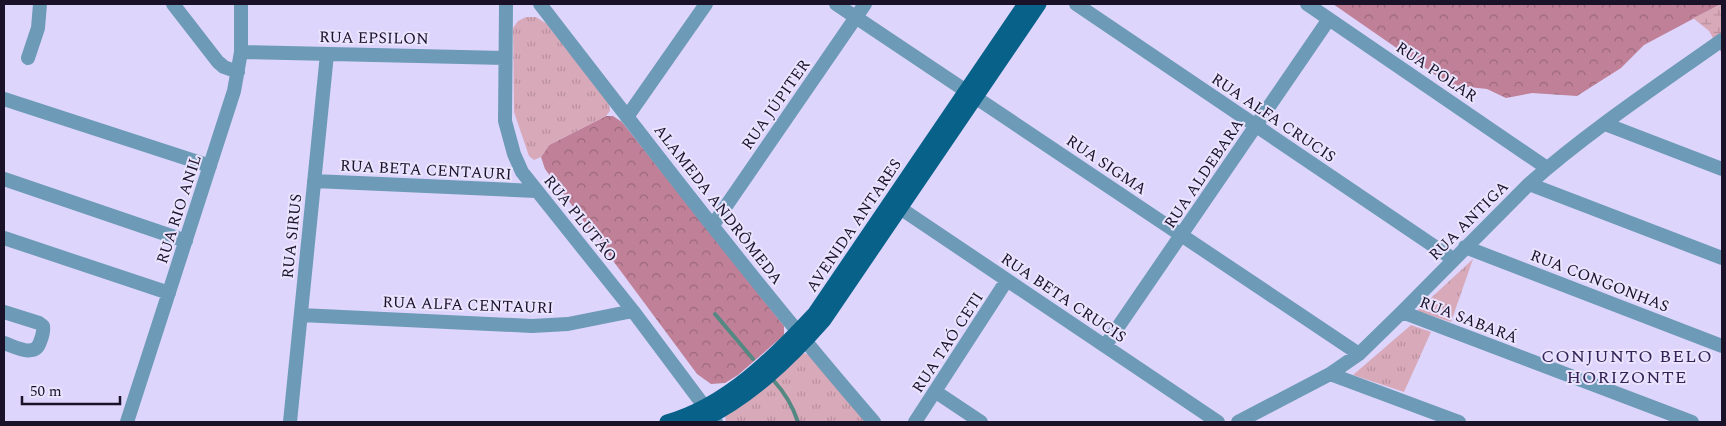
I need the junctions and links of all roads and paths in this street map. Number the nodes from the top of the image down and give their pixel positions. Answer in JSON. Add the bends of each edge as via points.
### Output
{"nodes":[{"id":1,"x":40,"y":4,"type":"edge"},
{"id":2,"x":173,"y":4,"type":"edge"},
{"id":3,"x":241,"y":4,"type":"edge"},
{"id":4,"x":506,"y":4,"type":"edge"},
{"id":5,"x":540,"y":4,"type":"edge"},
{"id":6,"x":706,"y":4,"type":"edge"},
{"id":7,"x":836,"y":4,"type":"edge"},
{"id":8,"x":865,"y":4,"type":"edge"},
{"id":9,"x":1025,"y":4,"type":"edge"},
{"id":10,"x":1039,"y":4,"type":"edge"},
{"id":11,"x":1076,"y":4,"type":"edge"},
{"id":12,"x":1307,"y":4,"type":"edge"},
{"id":13,"x":856,"y":17,"type":"junction"},
{"id":14,"x":1329,"y":19,"type":"junction"},
{"id":15,"x":1722,"y":40,"type":"edge"},
{"id":16,"x":241,"y":52,"type":"junction"},
{"id":17,"x":327,"y":54,"type":"junction"},
{"id":18,"x":28,"y":58,"type":"dead end"},
{"id":19,"x":505,"y":58,"type":"junction"},
{"id":20,"x":238,"y":72,"type":"junction"},
{"id":21,"x":971,"y":94,"type":"junction"},
{"id":22,"x":4,"y":98,"type":"edge"},
{"id":23,"x":627,"y":117,"type":"junction"},
{"id":24,"x":1605,"y":124,"type":"junction"},
{"id":25,"x":1256,"y":126,"type":"junction"},
{"id":26,"x":210,"y":166,"type":"junction"},
{"id":27,"x":1547,"y":168,"type":"junction"},
{"id":28,"x":1722,"y":170,"type":"edge"},
{"id":29,"x":4,"y":179,"type":"edge"},
{"id":30,"x":314,"y":181,"type":"junction"},
{"id":31,"x":1529,"y":184,"type":"junction"},
{"id":32,"x":536,"y":191,"type":"junction"},
{"id":33,"x":896,"y":205,"type":"junction"},
{"id":34,"x":713,"y":225,"type":"junction"},
{"id":35,"x":1182,"y":235,"type":"junction"},
{"id":36,"x":4,"y":238,"type":"edge"},
{"id":37,"x":186,"y":241,"type":"junction"},
{"id":38,"x":1465,"y":247,"type":"junction"},
{"id":39,"x":1722,"y":258,"type":"edge"},
{"id":40,"x":1453,"y":259,"type":"junction"},
{"id":41,"x":1007,"y":280,"type":"junction"},
{"id":42,"x":169,"y":293,"type":"junction"},
{"id":43,"x":633,"y":311,"type":"junction"},
{"id":44,"x":4,"y":312,"type":"edge"},
{"id":45,"x":1402,"y":312,"type":"junction"},
{"id":46,"x":301,"y":315,"type":"junction"},
{"id":47,"x":801,"y":337,"type":"junction"},
{"id":48,"x":4,"y":343,"type":"edge"},
{"id":49,"x":1106,"y":346,"type":"junction"},
{"id":50,"x":1722,"y":346,"type":"edge"},
{"id":51,"x":1358,"y":354,"type":"junction"},
{"id":52,"x":1330,"y":374,"type":"junction"},
{"id":53,"x":936,"y":392,"type":"junction"},
{"id":54,"x":707,"y":417,"type":"edge"},
{"id":55,"x":127,"y":422,"type":"edge"},
{"id":56,"x":290,"y":422,"type":"edge"},
{"id":57,"x":667,"y":422,"type":"edge"},
{"id":58,"x":874,"y":422,"type":"edge"},
{"id":59,"x":915,"y":422,"type":"edge"},
{"id":60,"x":981,"y":422,"type":"edge"},
{"id":61,"x":1218,"y":422,"type":"edge"},
{"id":62,"x":1238,"y":422,"type":"edge"},
{"id":63,"x":1459,"y":422,"type":"edge"},
{"id":64,"x":1692,"y":422,"type":"edge"}],
"edges":[{"from":1,"to":18,"type":"street","via":[[38,28]]},
{"from":2,"to":20,"type":"street","via":[[218,62]]},
{"from":3,"to":16,"type":"street","name":"RUA RIO ANIL"},
{"from":4,"to":19,"type":"street","name":"RUA PLUTÃO"},
{"from":5,"to":23,"type":"street","name":"ALAMEDA ANDRÔMEDA"},
{"from":6,"to":23,"type":"street"},
{"from":7,"to":13,"type":"street","name":"RUA SIGMA"},
{"from":8,"to":13,"type":"street","name":"RUA JÚPITER"},
{"from":9,"to":21,"type":"main road","name":"AVENIDA ANTARES"},
{"from":10,"to":21,"type":"main road","name":"AVENIDA ANTARES"},
{"from":11,"to":25,"type":"street","name":"RUA ALFA CRUCIS"},
{"from":12,"to":14,"type":"street","name":"RUA POLAR"},
{"from":13,"to":21,"type":"street","name":"RUA SIGMA"},
{"from":13,"to":34,"type":"street","name":"RUA JÚPITER"},
{"from":14,"to":25,"type":"street","name":"RUA ALDEBARA"},
{"from":14,"to":27,"type":"street","name":"RUA POLAR"},
{"from":15,"to":24,"type":"street","name":"RUA ANTIGA"},
{"from":16,"to":17,"type":"street","name":"RUA EPSILON"},
{"from":16,"to":20,"type":"street","name":"RUA RIO ANIL"},
{"from":17,"to":19,"type":"street","name":"RUA EPSILON"},
{"from":17,"to":30,"type":"street","name":"RUA SIRUS"},
{"from":19,"to":32,"type":"street","name":"RUA PLUTÃO","via":[[507,132],[522,172]]},
{"from":20,"to":26,"type":"street","name":"RUA RIO ANIL","via":[[232,101]]},
{"from":21,"to":33,"type":"main road","name":"AVENIDA ANTARES"},
{"from":21,"to":35,"type":"street","name":"RUA SIGMA"},
{"from":22,"to":26,"type":"street"},
{"from":23,"to":34,"type":"street","name":"ALAMEDA ANDRÔMEDA"},
{"from":24,"to":27,"type":"street","name":"RUA ANTIGA"},
{"from":24,"to":28,"type":"street"},
{"from":25,"to":35,"type":"street","name":"RUA ALDEBARA"},
{"from":25,"to":40,"type":"street","name":"RUA ALFA CRUCIS"},
{"from":26,"to":37,"type":"street","name":"RUA RIO ANIL"},
{"from":27,"to":31,"type":"street","name":"RUA ANTIGA"},
{"from":29,"to":37,"type":"street"},
{"from":30,"to":32,"type":"street","name":"RUA BETA CENTAURI"},
{"from":30,"to":46,"type":"street","name":"RUA SIRUS"},
{"from":31,"to":38,"type":"street","name":"RUA ANTIGA"},
{"from":31,"to":39,"type":"street"},
{"from":32,"to":43,"type":"street","name":"RUA PLUTÃO"},
{"from":33,"to":41,"type":"street","name":"RUA BETA CRUCIS"},
{"from":33,"to":47,"type":"main road","name":"AVENIDA ANTARES","via":[[824,320]]},
{"from":34,"to":47,"type":"street","name":"ALAMEDA ANDRÔMEDA"},
{"from":35,"to":49,"type":"street","name":"RUA ALDEBARA"},
{"from":35,"to":51,"type":"street","name":"RUA SIGMA"},
{"from":36,"to":42,"type":"street"},
{"from":37,"to":42,"type":"street","name":"RUA RIO ANIL"},
{"from":38,"to":40,"type":"street","name":"RUA ANTIGA"},
{"from":38,"to":50,"type":"street","name":"RUA CONGONHAS"},
{"from":40,"to":45,"type":"street","name":"RUA ANTIGA"},
{"from":41,"to":49,"type":"street","name":"RUA BETA CRUCIS"},
{"from":41,"to":53,"type":"street","name":"RUA TAÓ CETI"},
{"from":42,"to":55,"type":"street","name":"RUA RIO ANIL"},
{"from":43,"to":46,"type":"street","name":"RUA ALFA CENTAURI","via":[[568,324],[532,326]]},
{"from":43,"to":54,"type":"street","name":"RUA PLUTÃO"},
{"from":44,"to":48,"type":"street","via":[[39,323],[44,330],[35,351]]},
{"from":45,"to":51,"type":"street","name":"RUA ANTIGA"},
{"from":45,"to":64,"type":"street","name":"RUA SABARÁ"},
{"from":46,"to":56,"type":"street","name":"RUA SIRUS"},
{"from":47,"to":54,"type":"main road","name":"AVENIDA ANTARES","via":[[760,383]]},
{"from":47,"to":58,"type":"street","name":"ALAMEDA ANDRÔMEDA"},
{"from":49,"to":61,"type":"street","name":"RUA BETA CRUCIS"},
{"from":51,"to":52,"type":"street","name":"RUA ANTIGA"},
{"from":52,"to":62,"type":"street","name":"RUA ANTIGA"},
{"from":52,"to":63,"type":"street"},
{"from":53,"to":59,"type":"street","name":"RUA TAÓ CETI"},
{"from":53,"to":60,"type":"street"},
{"from":54,"to":57,"type":"main road","name":"AVENIDA ANTARES"}]}
